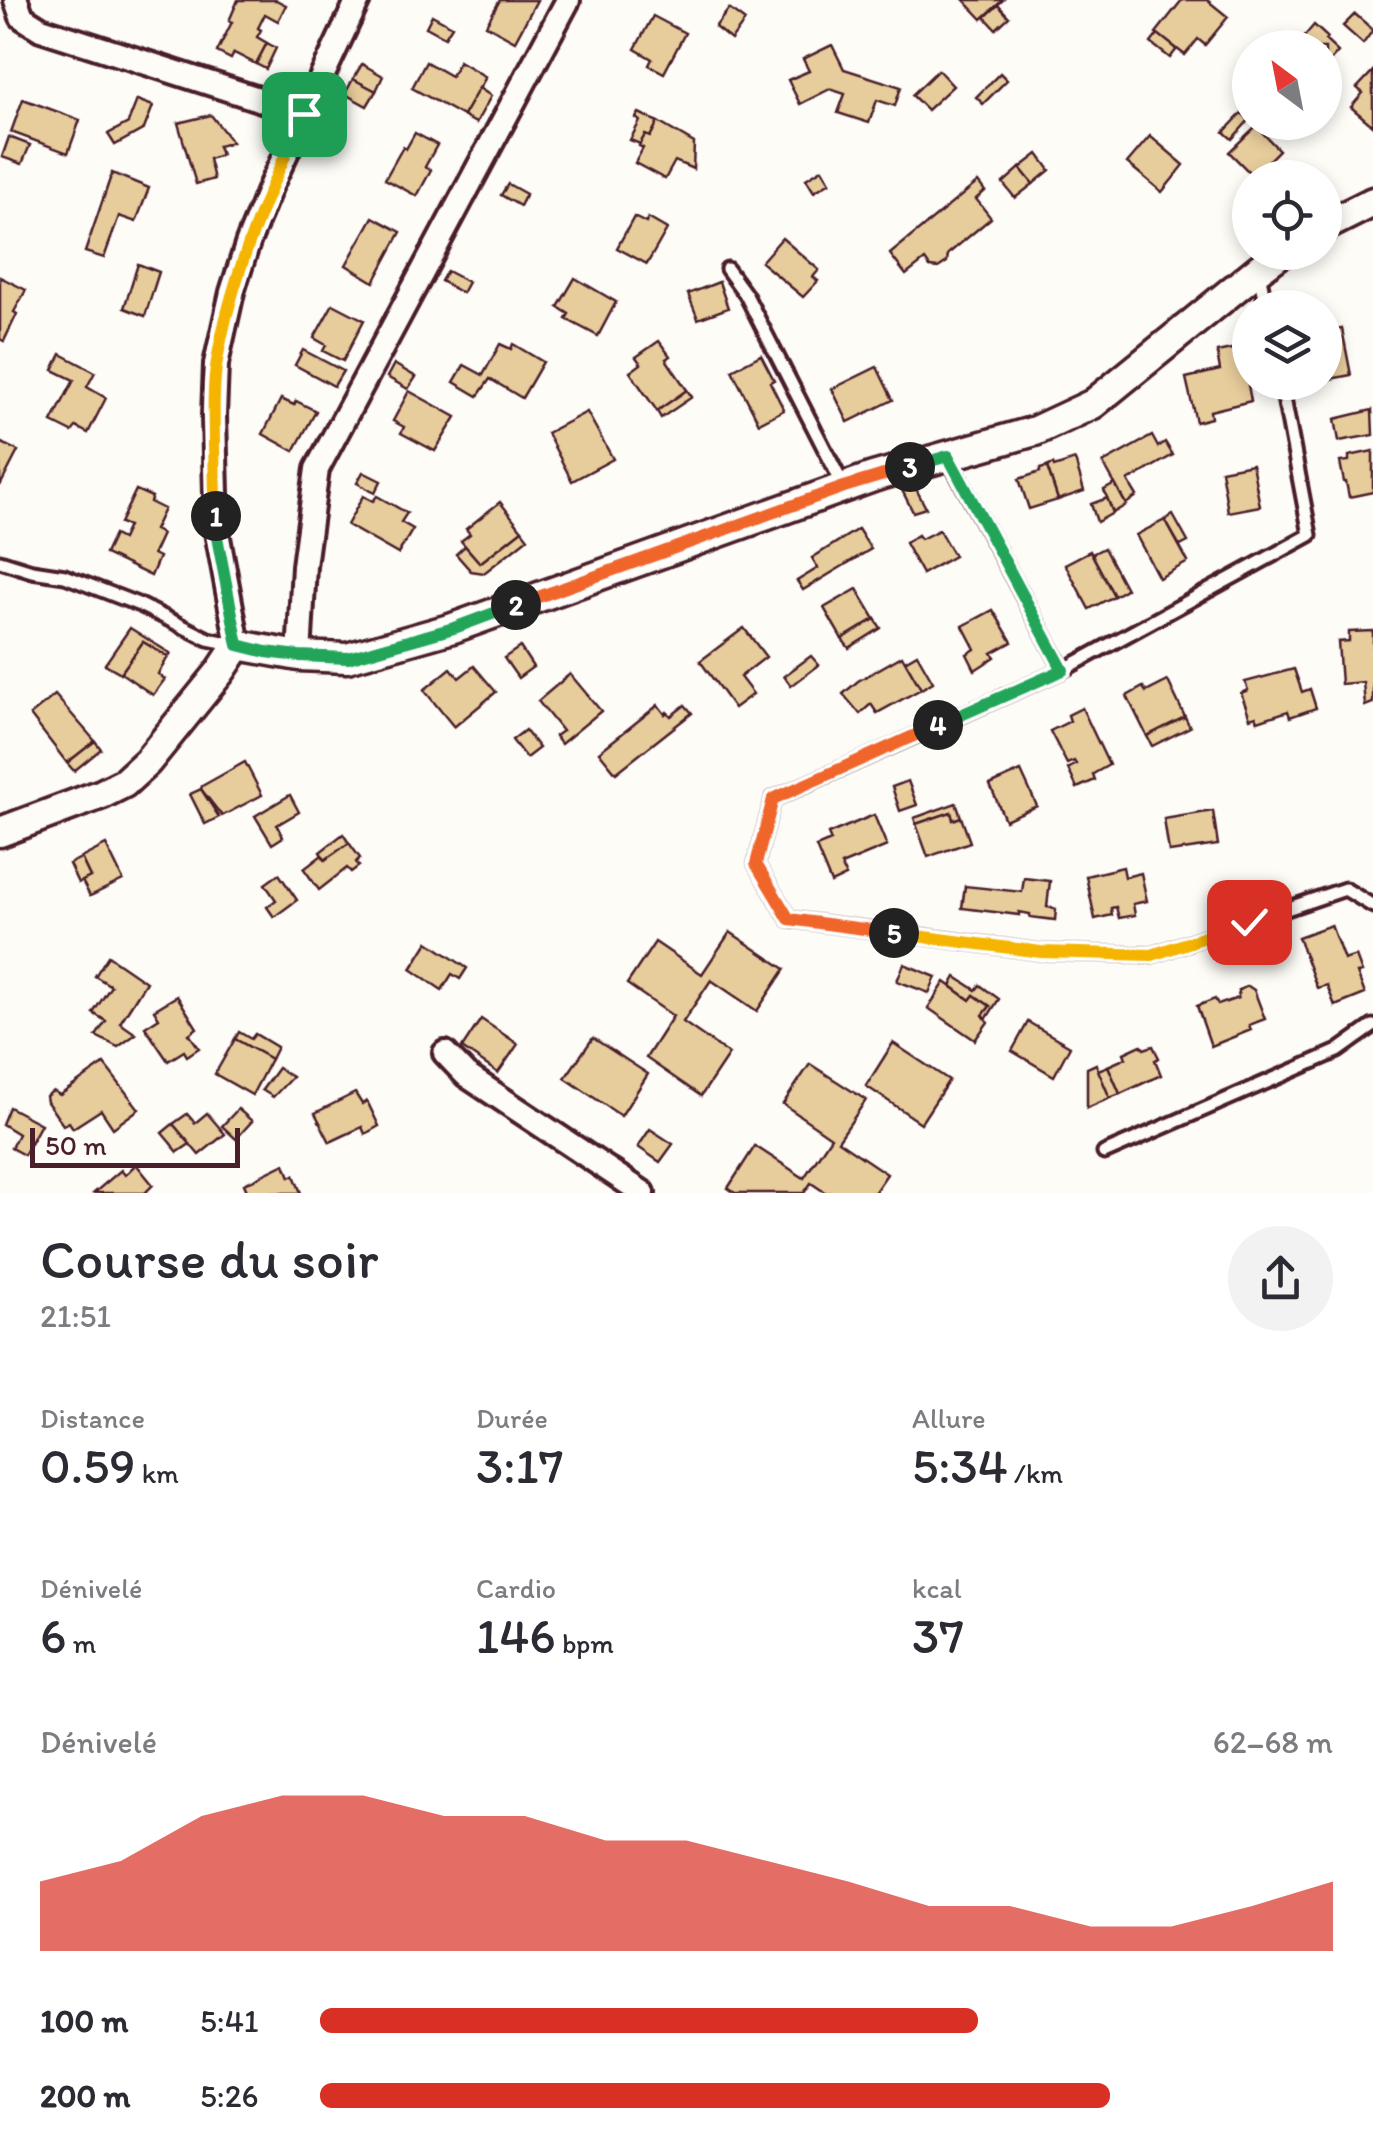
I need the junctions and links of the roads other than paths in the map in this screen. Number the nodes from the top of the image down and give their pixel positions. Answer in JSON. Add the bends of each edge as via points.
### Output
{"nodes":[{"id":1,"x":16,"y":0,"type":"edge"},
{"id":2,"x":358,"y":0,"type":"edge"},
{"id":3,"x":568,"y":0,"type":"edge"},
{"id":4,"x":304,"y":114,"type":"junction"},
{"id":5,"x":1373,"y":202,"type":"edge"},
{"id":6,"x":1342,"y":218,"type":"edge"},
{"id":7,"x":727,"y":269,"type":"dead end"},
{"id":8,"x":1257,"y":270,"type":"edge"},
{"id":9,"x":1284,"y":400,"type":"edge"},
{"id":10,"x":948,"y":456,"type":"junction"},
{"id":11,"x":844,"y":487,"type":"junction"},
{"id":12,"x":0,"y":562,"type":"edge"},
{"id":13,"x":238,"y":645,"type":"junction"},
{"id":14,"x":299,"y":656,"type":"junction"},
{"id":15,"x":1063,"y":670,"type":"junction"},
{"id":16,"x":0,"y":832,"type":"edge"},
{"id":17,"x":1373,"y":906,"type":"edge"},
{"id":18,"x":1373,"y":1026,"type":"edge"},
{"id":19,"x":445,"y":1053,"type":"dead end"},
{"id":20,"x":1104,"y":1153,"type":"dead end"},
{"id":21,"x":642,"y":1193,"type":"edge"}],
"edges":[{"from":1,"to":4,"type":"street","via":[[22,17],[41,29]]},
{"from":2,"to":4,"type":"street"},
{"from":3,"to":14,"type":"street","via":[[317,469]]},
{"from":4,"to":13,"type":"street","via":[[248,242],[216,364],[216,532]]},
{"from":5,"to":6,"type":"street"},
{"from":7,"to":11,"type":"lane"},
{"from":8,"to":10,"type":"street","via":[[1093,404],[1035,431]]},
{"from":9,"to":15,"type":"lane","via":[[1310,535]]},
{"from":10,"to":11,"type":"street"},
{"from":10,"to":15,"type":"lane"},
{"from":11,"to":14,"type":"street","via":[[454,628],[348,658]]},
{"from":12,"to":13,"type":"lane","via":[[65,576]]},
{"from":13,"to":14,"type":"street"},
{"from":13,"to":16,"type":"street","via":[[124,783]]},
{"from":15,"to":17,"type":"lane","via":[[773,799],[756,864],[789,919],[1041,952],[1152,955],[1346,888]]},
{"from":18,"to":20,"type":"lane","via":[[1338,1051]]},
{"from":19,"to":21,"type":"street","via":[[466,1075]]}]}
